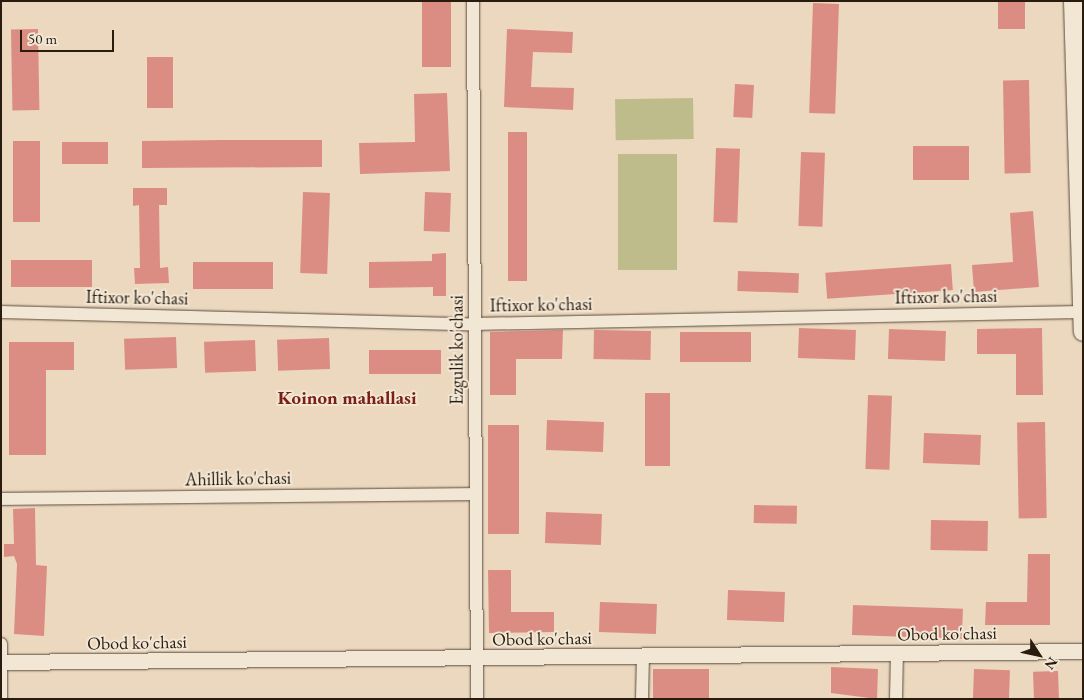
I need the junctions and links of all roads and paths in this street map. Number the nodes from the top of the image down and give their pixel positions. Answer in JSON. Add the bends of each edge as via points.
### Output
{"nodes":[{"id":1,"x":473,"y":1,"type":"edge"},
{"id":2,"x":1073,"y":1,"type":"edge"},
{"id":3,"x":1,"y":312,"type":"edge"},
{"id":4,"x":1082,"y":312,"type":"edge"},
{"id":5,"x":474,"y":324,"type":"junction"},
{"id":6,"x":1083,"y":332,"type":"edge"},
{"id":7,"x":476,"y":494,"type":"junction"},
{"id":8,"x":1,"y":499,"type":"edge"},
{"id":9,"x":1,"y":644,"type":"edge"},
{"id":10,"x":1083,"y":651,"type":"edge"},
{"id":11,"x":898,"y":653,"type":"junction"},
{"id":12,"x":643,"y":656,"type":"junction"},
{"id":13,"x":477,"y":659,"type":"junction"},
{"id":14,"x":1,"y":662,"type":"edge"},
{"id":15,"x":1,"y":699,"type":"edge"},
{"id":16,"x":477,"y":699,"type":"edge"},
{"id":17,"x":642,"y":699,"type":"edge"},
{"id":18,"x":896,"y":699,"type":"edge"}],
"edges":[{"from":1,"to":5,"type":"street","name":"Ezgulik ko'chasi"},
{"from":2,"to":4,"type":"main road"},
{"from":3,"to":5,"type":"street","name":"Iftixor ko'chasi"},
{"from":4,"to":5,"type":"street","name":"Iftixor ko'chasi"},
{"from":4,"to":6,"type":"main road"},
{"from":5,"to":7,"type":"street","name":"Ezgulik ko'chasi"},
{"from":7,"to":8,"type":"street","name":"Ahillik ko'chasi"},
{"from":7,"to":13,"type":"street","name":"Ezgulik ko'chasi"},
{"from":9,"to":14,"type":"street"},
{"from":10,"to":11,"type":"street","name":"Obod ko'chasi"},
{"from":11,"to":12,"type":"street","name":"Obod ko'chasi"},
{"from":11,"to":18,"type":"street"},
{"from":12,"to":13,"type":"street","name":"Obod ko'chasi"},
{"from":12,"to":17,"type":"street"},
{"from":13,"to":14,"type":"street","name":"Obod ko'chasi"},
{"from":13,"to":16,"type":"street","name":"Ezgulik ko'chasi"},
{"from":14,"to":15,"type":"street"}]}
